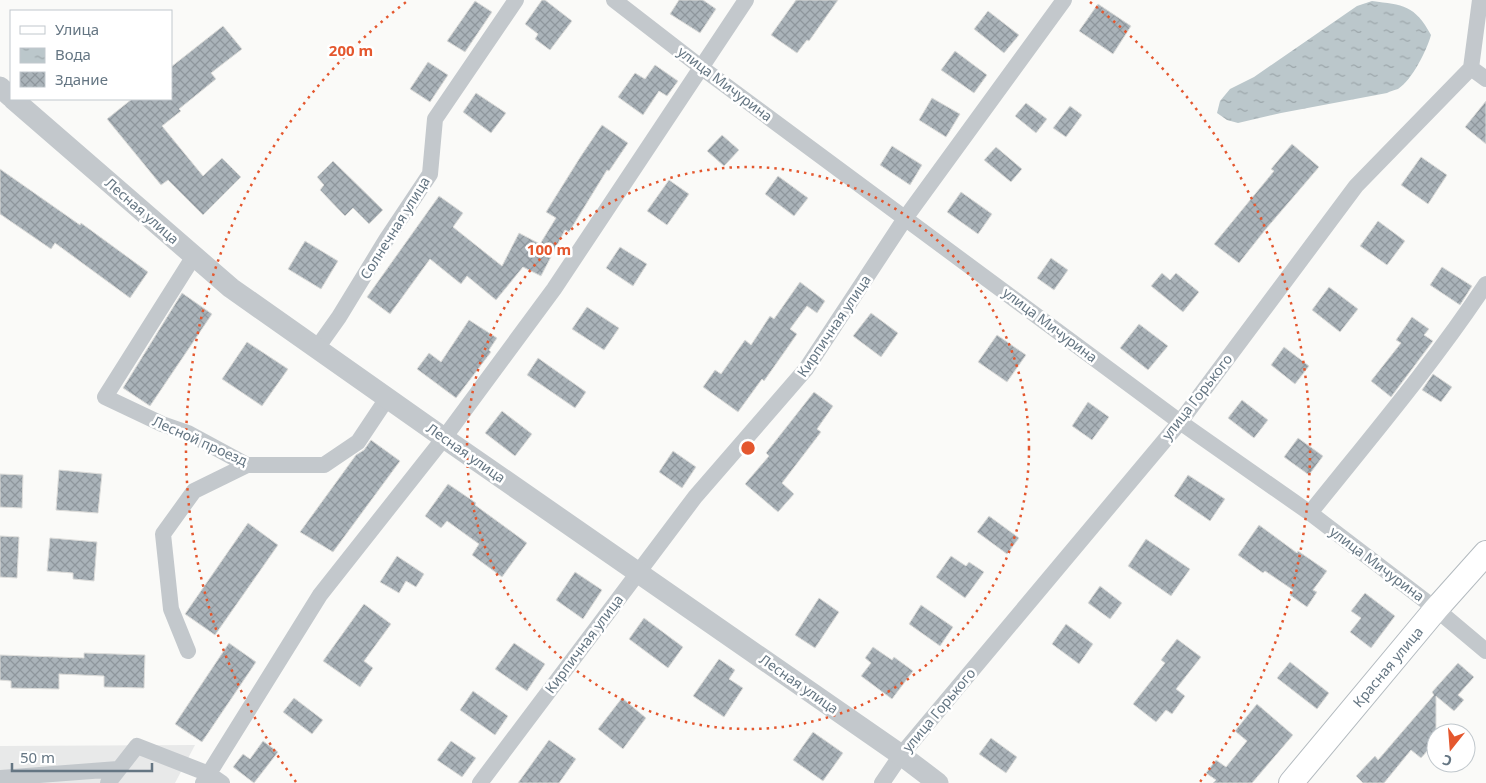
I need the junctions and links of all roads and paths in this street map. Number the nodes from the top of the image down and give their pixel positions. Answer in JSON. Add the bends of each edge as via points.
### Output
{"nodes":[{"id":1,"x":516,"y":0,"type":"edge"},
{"id":2,"x":614,"y":0,"type":"edge"},
{"id":3,"x":746,"y":0,"type":"edge"},
{"id":4,"x":1064,"y":0,"type":"edge"},
{"id":5,"x":1477,"y":1,"type":"edge"},
{"id":6,"x":702,"y":68,"type":"junction"},
{"id":7,"x":1471,"y":68,"type":"junction"},
{"id":8,"x":1486,"y":79,"type":"edge"},
{"id":9,"x":0,"y":87,"type":"edge"},
{"id":10,"x":10,"y":96,"type":"edge"},
{"id":11,"x":14,"y":100,"type":"edge"},
{"id":12,"x":906,"y":218,"type":"junction"},
{"id":13,"x":194,"y":256,"type":"junction"},
{"id":14,"x":1486,"y":284,"type":"edge"},
{"id":15,"x":317,"y":348,"type":"junction"},
{"id":16,"x":388,"y":397,"type":"junction"},
{"id":17,"x":1180,"y":422,"type":"junction"},
{"id":18,"x":444,"y":438,"type":"junction"},
{"id":19,"x":247,"y":465,"type":"junction"},
{"id":20,"x":1310,"y":513,"type":"junction"},
{"id":21,"x":1486,"y":553,"type":"edge"},
{"id":22,"x":638,"y":571,"type":"junction"},
{"id":23,"x":1436,"y":609,"type":"junction"},
{"id":24,"x":188,"y":651,"type":"dead end"},
{"id":25,"x":1486,"y":651,"type":"edge"},
{"id":26,"x":901,"y":755,"type":"junction"},
{"id":27,"x":118,"y":770,"type":"junction"},
{"id":28,"x":0,"y":778,"type":"edge"},
{"id":29,"x":211,"y":780,"type":"edge"},
{"id":30,"x":108,"y":783,"type":"edge"},
{"id":31,"x":480,"y":783,"type":"edge"},
{"id":32,"x":882,"y":783,"type":"edge"},
{"id":33,"x":938,"y":783,"type":"edge"},
{"id":34,"x":1291,"y":783,"type":"edge"}],
"edges":[{"from":1,"to":15,"type":"street","name":"Солнечная улица","via":[[434,120],[430,174]]},
{"from":2,"to":6,"type":"street","name":"улица Мичурина"},
{"from":3,"to":6,"type":"street"},
{"from":4,"to":12,"type":"street","name":"Кирпичная улица"},
{"from":5,"to":7,"type":"street"},
{"from":6,"to":12,"type":"street","name":"улица Мичурина"},
{"from":6,"to":18,"type":"street","via":[[554,289]]},
{"from":7,"to":8,"type":"street"},
{"from":7,"to":17,"type":"street","name":"улица Горького","via":[[1356,186]]},
{"from":9,"to":10,"type":"street","name":"Лесная улица"},
{"from":11,"to":13,"type":"street","name":"Лесная улица"},
{"from":12,"to":17,"type":"street","name":"улица Мичурина"},
{"from":12,"to":22,"type":"street","name":"Кирпичная улица","via":[[806,369],[695,496]]},
{"from":13,"to":15,"type":"street","name":"Лесная улица","via":[[231,288]]},
{"from":13,"to":19,"type":"street","name":"Лесной проезд","via":[[105,397],[188,433]]},
{"from":14,"to":20,"type":"street","via":[[1470,309]]},
{"from":15,"to":16,"type":"street","name":"Лесная улица"},
{"from":16,"to":18,"type":"street","name":"Лесная улица"},
{"from":16,"to":19,"type":"street","name":"Лесной проезд","via":[[358,442],[324,465]]},
{"from":17,"to":20,"type":"street","name":"улица Мичурина"},
{"from":17,"to":26,"type":"street","name":"улица Горького"},
{"from":18,"to":22,"type":"street","name":"Лесная улица"},
{"from":18,"to":29,"type":"street","via":[[320,595]]},
{"from":19,"to":24,"type":"street","via":[[194,491],[163,534],[172,609]]},
{"from":20,"to":23,"type":"street","name":"улица Мичурина"},
{"from":21,"to":23,"type":"main road","name":"Красная улица"},
{"from":22,"to":26,"type":"street","name":"Лесная улица"},
{"from":22,"to":31,"type":"street","name":"Кирпичная улица"},
{"from":23,"to":25,"type":"street","name":"улица Мичурина"},
{"from":23,"to":34,"type":"main road","name":"Красная улица"},
{"from":26,"to":32,"type":"street","name":"улица Горького"},
{"from":26,"to":33,"type":"street","name":"Лесная улица"},
{"from":27,"to":28,"type":"street"},
{"from":27,"to":29,"type":"street","via":[[137,746]]},
{"from":27,"to":30,"type":"street"}]}
